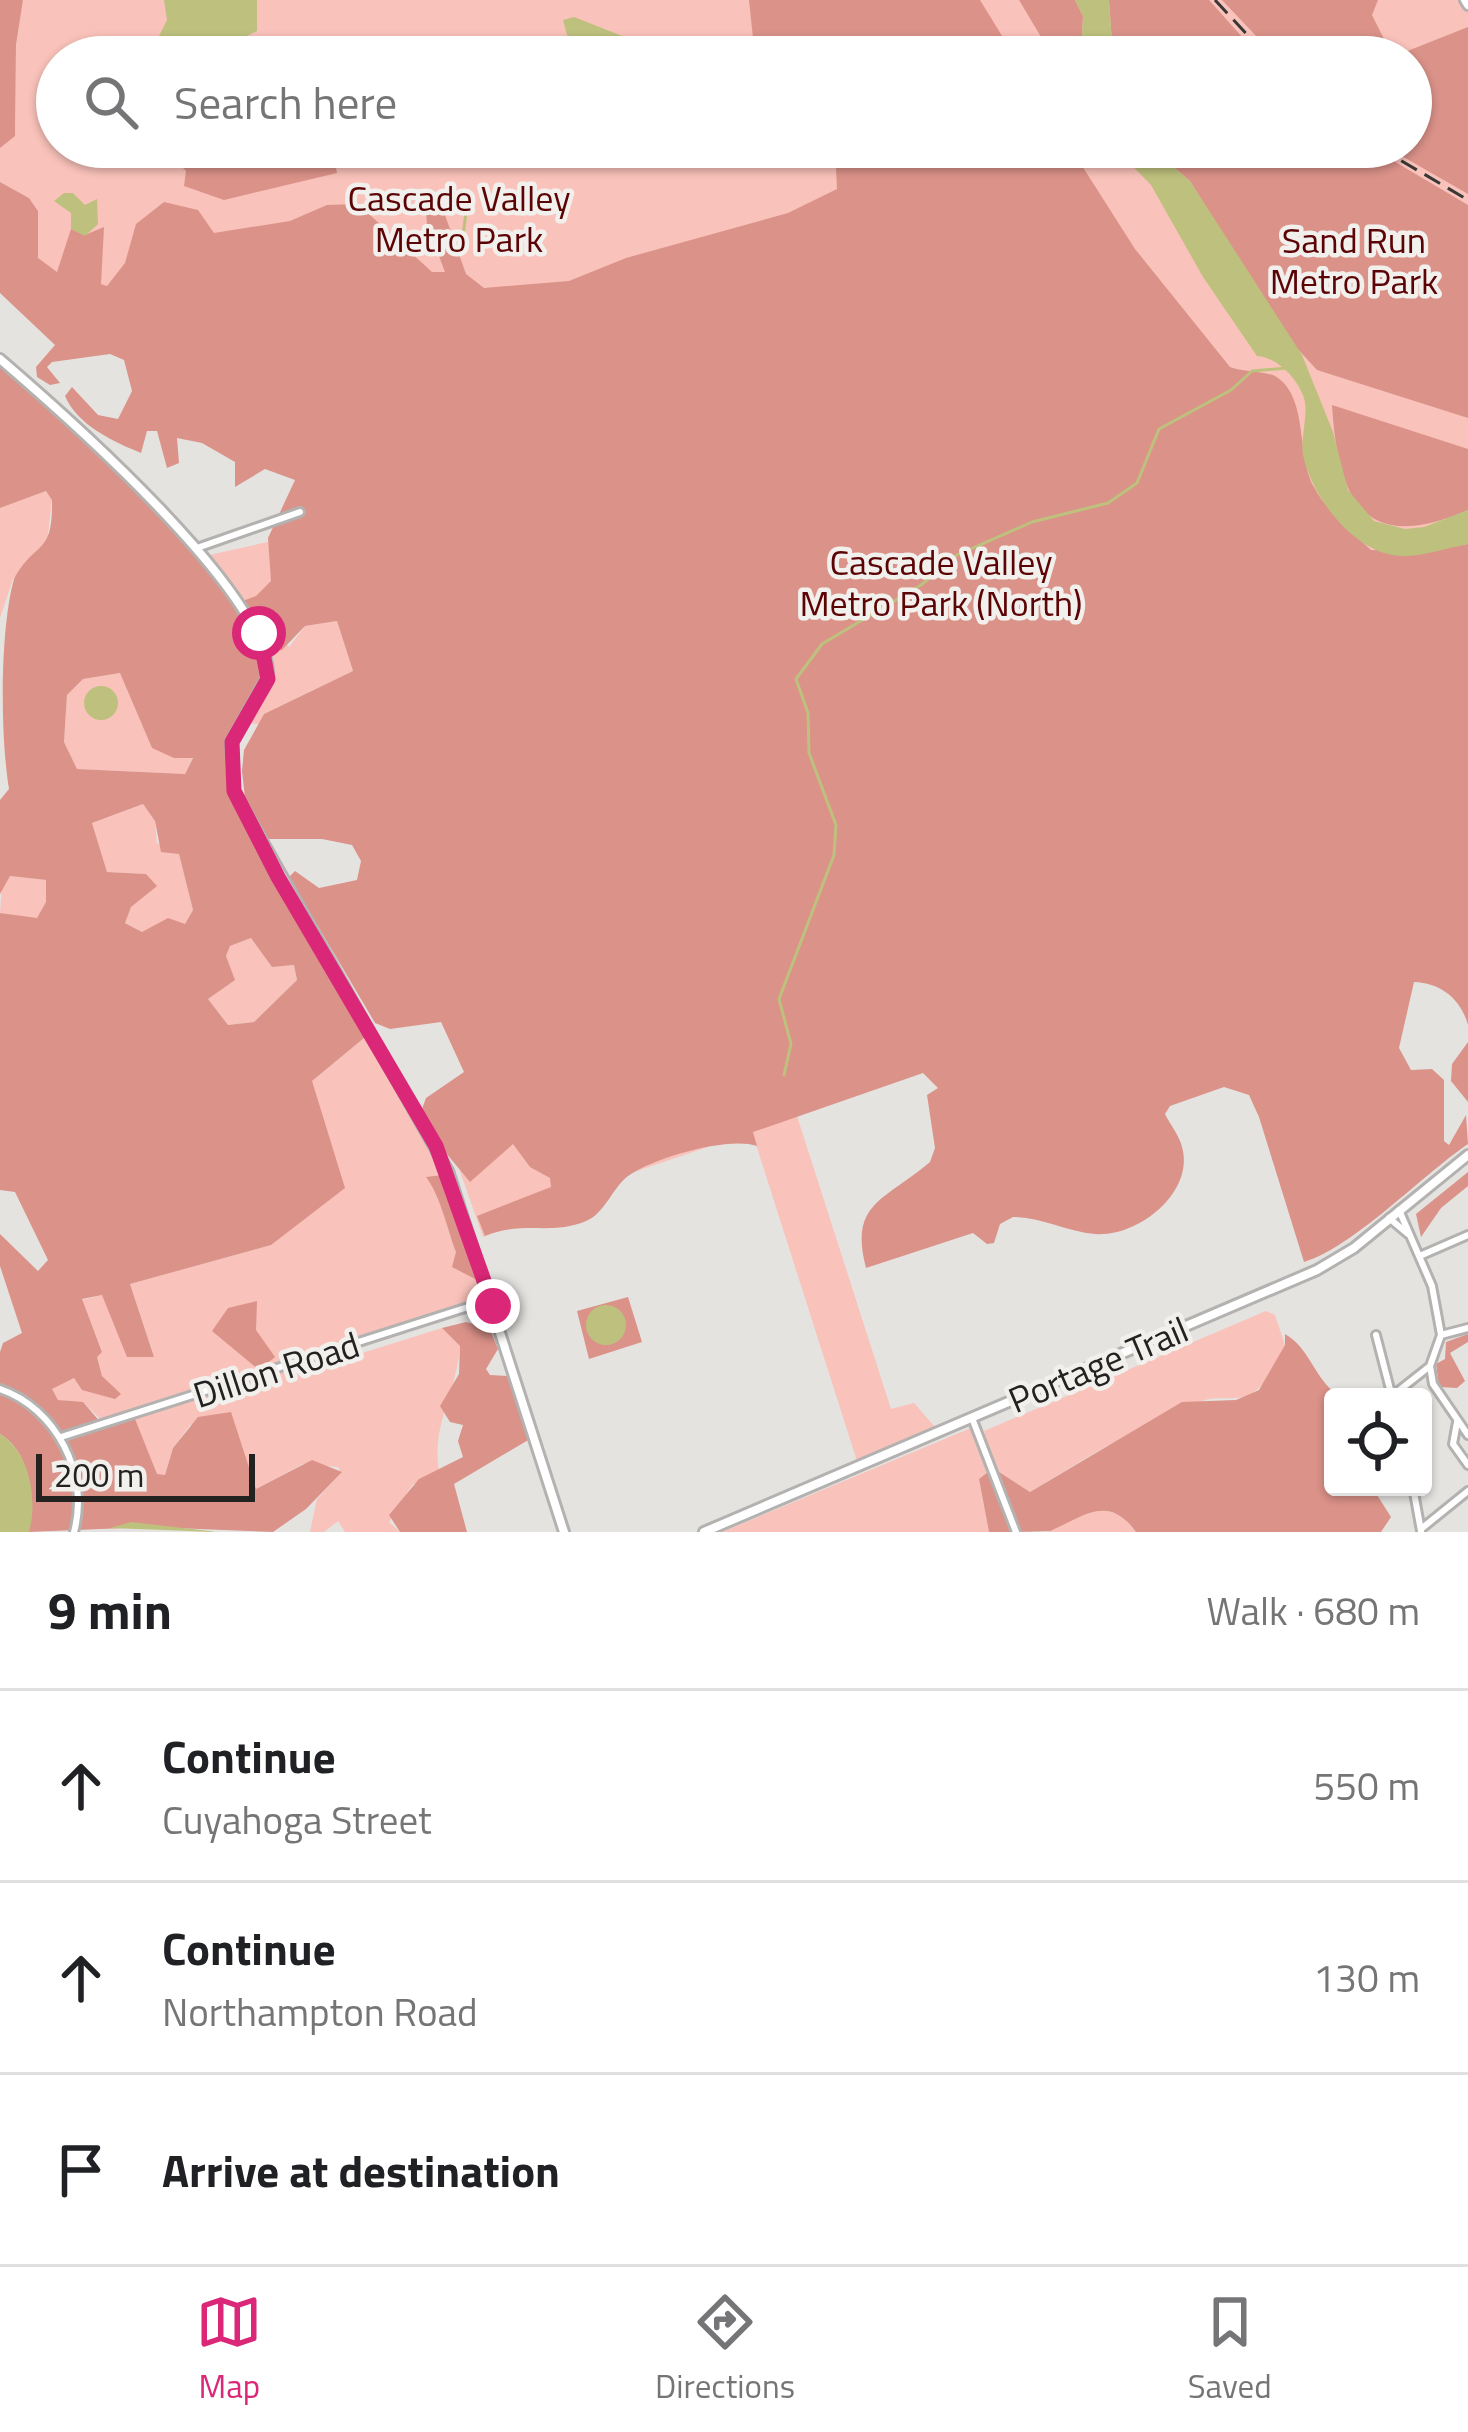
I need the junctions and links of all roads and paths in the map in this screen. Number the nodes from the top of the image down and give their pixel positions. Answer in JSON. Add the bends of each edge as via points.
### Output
{"nodes":[{"id":1,"x":0,"y":359,"type":"edge"},
{"id":2,"x":299,"y":512,"type":"dead end"},
{"id":3,"x":194,"y":550,"type":"junction"},
{"id":4,"x":1468,"y":1155,"type":"edge"},
{"id":5,"x":1398,"y":1209,"type":"junction"},
{"id":6,"x":1389,"y":1218,"type":"junction"},
{"id":7,"x":1408,"y":1234,"type":"junction"},
{"id":8,"x":1468,"y":1235,"type":"edge"},
{"id":9,"x":1422,"y":1256,"type":"junction"},
{"id":10,"x":490,"y":1300,"type":"junction"},
{"id":11,"x":1468,"y":1328,"type":"edge"},
{"id":12,"x":1376,"y":1335,"type":"dead end"},
{"id":13,"x":1441,"y":1335,"type":"junction"},
{"id":14,"x":1430,"y":1366,"type":"junction"},
{"id":15,"x":0,"y":1388,"type":"edge"},
{"id":16,"x":1390,"y":1388,"type":"edge"},
{"id":17,"x":1402,"y":1388,"type":"edge"},
{"id":18,"x":972,"y":1418,"type":"junction"},
{"id":19,"x":1457,"y":1422,"type":"junction"},
{"id":20,"x":1468,"y":1435,"type":"edge"},
{"id":21,"x":61,"y":1437,"type":"junction"},
{"id":22,"x":1468,"y":1465,"type":"edge"},
{"id":23,"x":1468,"y":1492,"type":"edge"},
{"id":24,"x":1415,"y":1496,"type":"edge"},
{"id":25,"x":1421,"y":1531,"type":"edge"},
{"id":26,"x":74,"y":1532,"type":"edge"},
{"id":27,"x":564,"y":1532,"type":"edge"},
{"id":28,"x":704,"y":1532,"type":"edge"},
{"id":29,"x":1016,"y":1532,"type":"edge"}],
"edges":[{"from":1,"to":3,"type":"street","via":[[88,436]]},
{"from":2,"to":3,"type":"street"},
{"from":3,"to":10,"type":"street","via":[[248,614],[267,657],[263,694],[232,742],[234,791],[447,1168]]},
{"from":4,"to":5,"type":"street","name":"Portage Trail"},
{"from":5,"to":6,"type":"street","name":"Portage Trail"},
{"from":5,"to":7,"type":"street"},
{"from":6,"to":7,"type":"street"},
{"from":6,"to":18,"type":"street","name":"Portage Trail","via":[[1317,1270]]},
{"from":7,"to":9,"type":"street"},
{"from":8,"to":9,"type":"street"},
{"from":9,"to":13,"type":"street"},
{"from":10,"to":21,"type":"street","name":"Dillon Road"},
{"from":10,"to":27,"type":"street"},
{"from":11,"to":13,"type":"street"},
{"from":12,"to":16,"type":"street"},
{"from":13,"to":14,"type":"street"},
{"from":14,"to":17,"type":"street"},
{"from":14,"to":19,"type":"street","via":[[1440,1401]]},
{"from":15,"to":21,"type":"street","via":[[33,1404]]},
{"from":18,"to":28,"type":"street","name":"Portage Trail"},
{"from":18,"to":29,"type":"street"},
{"from":19,"to":20,"type":"street"},
{"from":19,"to":22,"type":"street","via":[[1453,1444]]},
{"from":21,"to":26,"type":"street","via":[[80,1511]]},
{"from":23,"to":25,"type":"street"},
{"from":24,"to":25,"type":"street"}]}
